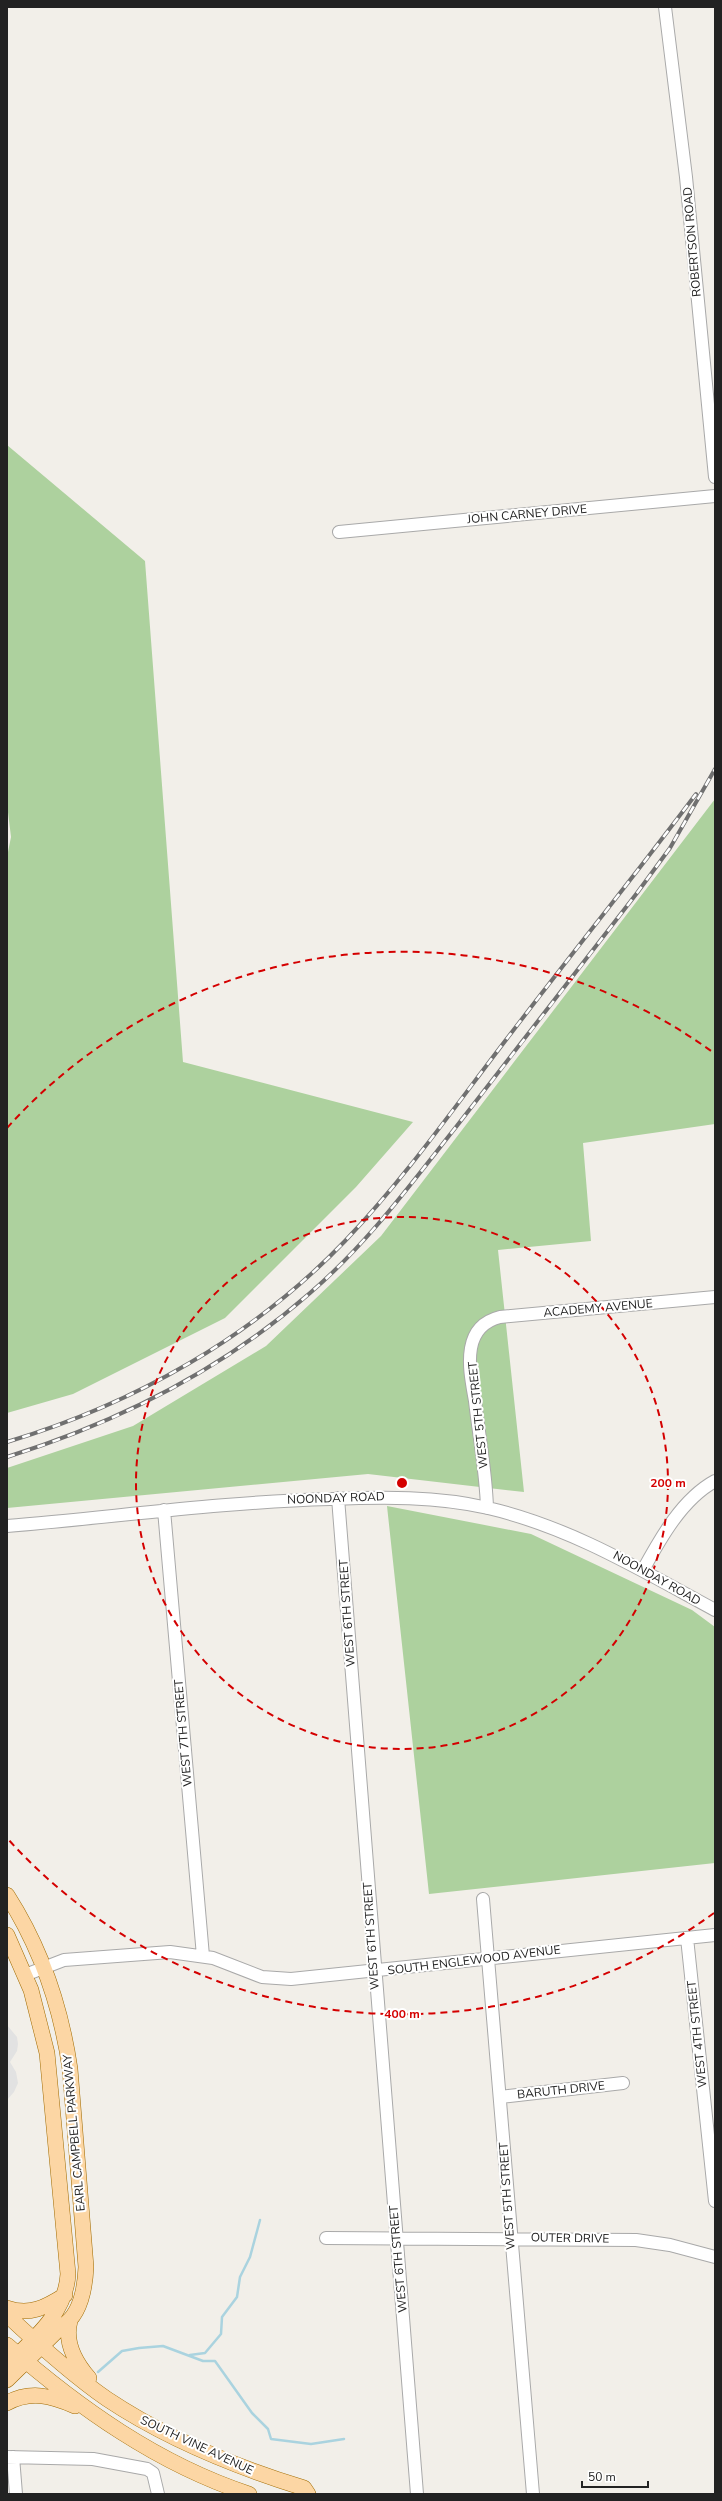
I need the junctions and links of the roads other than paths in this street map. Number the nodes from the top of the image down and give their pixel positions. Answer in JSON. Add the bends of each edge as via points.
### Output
{"nodes":[{"id":1,"x":665,"y":7,"type":"edge"},
{"id":2,"x":715,"y":477,"type":"edge"},
{"id":3,"x":715,"y":496,"type":"edge"},
{"id":4,"x":339,"y":532,"type":"dead end"},
{"id":5,"x":715,"y":1297,"type":"edge"},
{"id":6,"x":483,"y":1325,"type":"joint"},
{"id":7,"x":715,"y":1481,"type":"edge"},
{"id":8,"x":338,"y":1498,"type":"junction"},
{"id":9,"x":487,"y":1508,"type":"junction"},
{"id":10,"x":164,"y":1510,"type":"junction"},
{"id":11,"x":7,"y":1526,"type":"edge"},
{"id":12,"x":643,"y":1570,"type":"junction"},
{"id":13,"x":715,"y":1610,"type":"edge"},
{"id":14,"x":7,"y":1895,"type":"edge"},
{"id":15,"x":483,"y":1899,"type":"dead end"},
{"id":16,"x":7,"y":1935,"type":"edge"},
{"id":17,"x":715,"y":1935,"type":"edge"},
{"id":18,"x":687,"y":1938,"type":"junction"},
{"id":19,"x":202,"y":1956,"type":"junction"},
{"id":20,"x":486,"y":1957,"type":"junction"},
{"id":21,"x":44,"y":1967,"type":"junction"},
{"id":22,"x":374,"y":1972,"type":"junction"},
{"id":23,"x":25,"y":1975,"type":"junction"},
{"id":24,"x":70,"y":2069,"type":"junction"},
{"id":25,"x":49,"y":2072,"type":"junction"},
{"id":26,"x":623,"y":2083,"type":"dead end"},
{"id":27,"x":500,"y":2096,"type":"junction"},
{"id":28,"x":74,"y":2132,"type":"junction"},
{"id":29,"x":55,"y":2133,"type":"junction"},
{"id":30,"x":76,"y":2155,"type":"junction"},
{"id":31,"x":57,"y":2158,"type":"junction"},
{"id":32,"x":79,"y":2194,"type":"junction"},
{"id":33,"x":61,"y":2195,"type":"junction"},
{"id":34,"x":715,"y":2201,"type":"edge"},
{"id":35,"x":396,"y":2237,"type":"junction"},
{"id":36,"x":326,"y":2238,"type":"dead end"},
{"id":37,"x":510,"y":2238,"type":"junction"},
{"id":38,"x":715,"y":2258,"type":"edge"},
{"id":39,"x":65,"y":2295,"type":"junction"},
{"id":40,"x":7,"y":2308,"type":"edge"},
{"id":41,"x":7,"y":2315,"type":"edge"},
{"id":42,"x":70,"y":2321,"type":"junction"},
{"id":43,"x":38,"y":2343,"type":"junction"},
{"id":44,"x":15,"y":2356,"type":"edge"},
{"id":45,"x":7,"y":2380,"type":"edge"},
{"id":46,"x":107,"y":2399,"type":"junction"},
{"id":47,"x":7,"y":2403,"type":"edge"},
{"id":48,"x":97,"y":2415,"type":"junction"},
{"id":49,"x":10,"y":2457,"type":"edge"},
{"id":50,"x":305,"y":2492,"type":"edge"},
{"id":51,"x":16,"y":2494,"type":"edge"},
{"id":52,"x":158,"y":2494,"type":"edge"},
{"id":53,"x":249,"y":2494,"type":"edge"},
{"id":54,"x":417,"y":2494,"type":"edge"},
{"id":55,"x":533,"y":2494,"type":"edge"}],
"edges":[{"from":1,"to":2,"type":"street","name":"ROBERTSON ROAD","via":[[686,177]]},
{"from":3,"to":4,"type":"street","name":"JOHN CARNEY DRIVE"},
{"from":5,"to":6,"type":"street","name":"ACADEMY AVENUE","via":[[500,1317]]},
{"from":6,"to":9,"type":"street","name":"WEST 5TH STREET","via":[[478,1330],[471,1349],[471,1374]]},
{"from":7,"to":12,"type":"street","via":[[685,1506]]},
{"from":8,"to":9,"type":"street","name":"NOONDAY ROAD","via":[[384,1496]]},
{"from":8,"to":10,"type":"street","name":"NOONDAY ROAD","via":[[270,1500]]},
{"from":8,"to":22,"type":"street","name":"WEST 6TH STREET"},
{"from":9,"to":12,"type":"street","name":"NOONDAY ROAD","via":[[569,1534]]},
{"from":10,"to":11,"type":"street","name":"NOONDAY ROAD"},
{"from":10,"to":19,"type":"street","name":"WEST 7TH STREET"},
{"from":12,"to":13,"type":"street","name":"NOONDAY ROAD"},
{"from":14,"to":21,"type":"main road","name":"EARL CAMPBELL PARKWAY"},
{"from":15,"to":20,"type":"street","name":"WEST 5TH STREET"},
{"from":16,"to":23,"type":"main road","name":"EARL CAMPBELL PARKWAY"},
{"from":17,"to":18,"type":"street","name":"SOUTH ENGLEWOOD AVENUE"},
{"from":18,"to":20,"type":"street","name":"SOUTH ENGLEWOOD AVENUE"},
{"from":18,"to":34,"type":"street","name":"WEST 4TH STREET"},
{"from":19,"to":21,"type":"street","name":"SOUTH ENGLEWOOD AVENUE","via":[[164,1952],[71,1959]]},
{"from":19,"to":22,"type":"street","name":"SOUTH ENGLEWOOD AVENUE","via":[[272,1979]]},
{"from":20,"to":22,"type":"street","name":"SOUTH ENGLEWOOD AVENUE"},
{"from":20,"to":27,"type":"street","name":"WEST 5TH STREET"},
{"from":21,"to":23,"type":"street","name":"SOUTH ENGLEWOOD AVENUE"},
{"from":21,"to":24,"type":"main road","name":"EARL CAMPBELL PARKWAY","via":[[61,2020]]},
{"from":22,"to":35,"type":"street","name":"WEST 6TH STREET"},
{"from":23,"to":25,"type":"main road","name":"EARL CAMPBELL PARKWAY","via":[[39,2018]]},
{"from":24,"to":25,"type":"main road"},
{"from":24,"to":28,"type":"main road","name":"EARL CAMPBELL PARKWAY"},
{"from":25,"to":29,"type":"main road","name":"EARL CAMPBELL PARKWAY"},
{"from":26,"to":27,"type":"street","name":"BARUTH DRIVE"},
{"from":27,"to":37,"type":"street","name":"WEST 5TH STREET"},
{"from":28,"to":29,"type":"main road"},
{"from":28,"to":30,"type":"main road","name":"EARL CAMPBELL PARKWAY"},
{"from":29,"to":31,"type":"main road","name":"EARL CAMPBELL PARKWAY"},
{"from":30,"to":31,"type":"main road"},
{"from":30,"to":32,"type":"main road","name":"EARL CAMPBELL PARKWAY"},
{"from":31,"to":33,"type":"main road","name":"EARL CAMPBELL PARKWAY"},
{"from":32,"to":33,"type":"main road"},
{"from":32,"to":42,"type":"main road","name":"EARL CAMPBELL PARKWAY","via":[[85,2276],[81,2299]]},
{"from":33,"to":39,"type":"main road","name":"EARL CAMPBELL PARKWAY","via":[[68,2269]]},
{"from":35,"to":36,"type":"street","name":"OUTER DRIVE"},
{"from":35,"to":37,"type":"street","name":"OUTER DRIVE"},
{"from":35,"to":54,"type":"street","name":"WEST 6TH STREET"},
{"from":37,"to":38,"type":"street","name":"OUTER DRIVE","via":[[636,2240],[670,2245]]},
{"from":37,"to":55,"type":"street","name":"WEST 5TH STREET"},
{"from":39,"to":40,"type":"main road","via":[[36,2310],[23,2312]]},
{"from":39,"to":43,"type":"main road","name":"EARL CAMPBELL PARKWAY"},
{"from":41,"to":43,"type":"main road","name":"SOUTH VINE AVENUE"},
{"from":42,"to":43,"type":"main road","name":"EARL CAMPBELL PARKWAY"},
{"from":42,"to":46,"type":"main road","via":[[69,2340],[75,2357]]},
{"from":43,"to":44,"type":"main road","name":"EARL CAMPBELL PARKWAY"},
{"from":43,"to":46,"type":"main road","name":"SOUTH VINE AVENUE"},
{"from":44,"to":45,"type":"main road","name":"EARL CAMPBELL PARKWAY"},
{"from":44,"to":48,"type":"main road","name":"SOUTH VINE AVENUE"},
{"from":46,"to":50,"type":"main road","name":"SOUTH VINE AVENUE","via":[[156,2428],[215,2456]]},
{"from":47,"to":48,"type":"main road","via":[[23,2396],[44,2395]]},
{"from":48,"to":53,"type":"main road","name":"SOUTH VINE AVENUE","via":[[135,2441],[173,2462]]},
{"from":49,"to":51,"type":"street"},
{"from":49,"to":52,"type":"street","via":[[93,2459],[153,2472]]}]}
